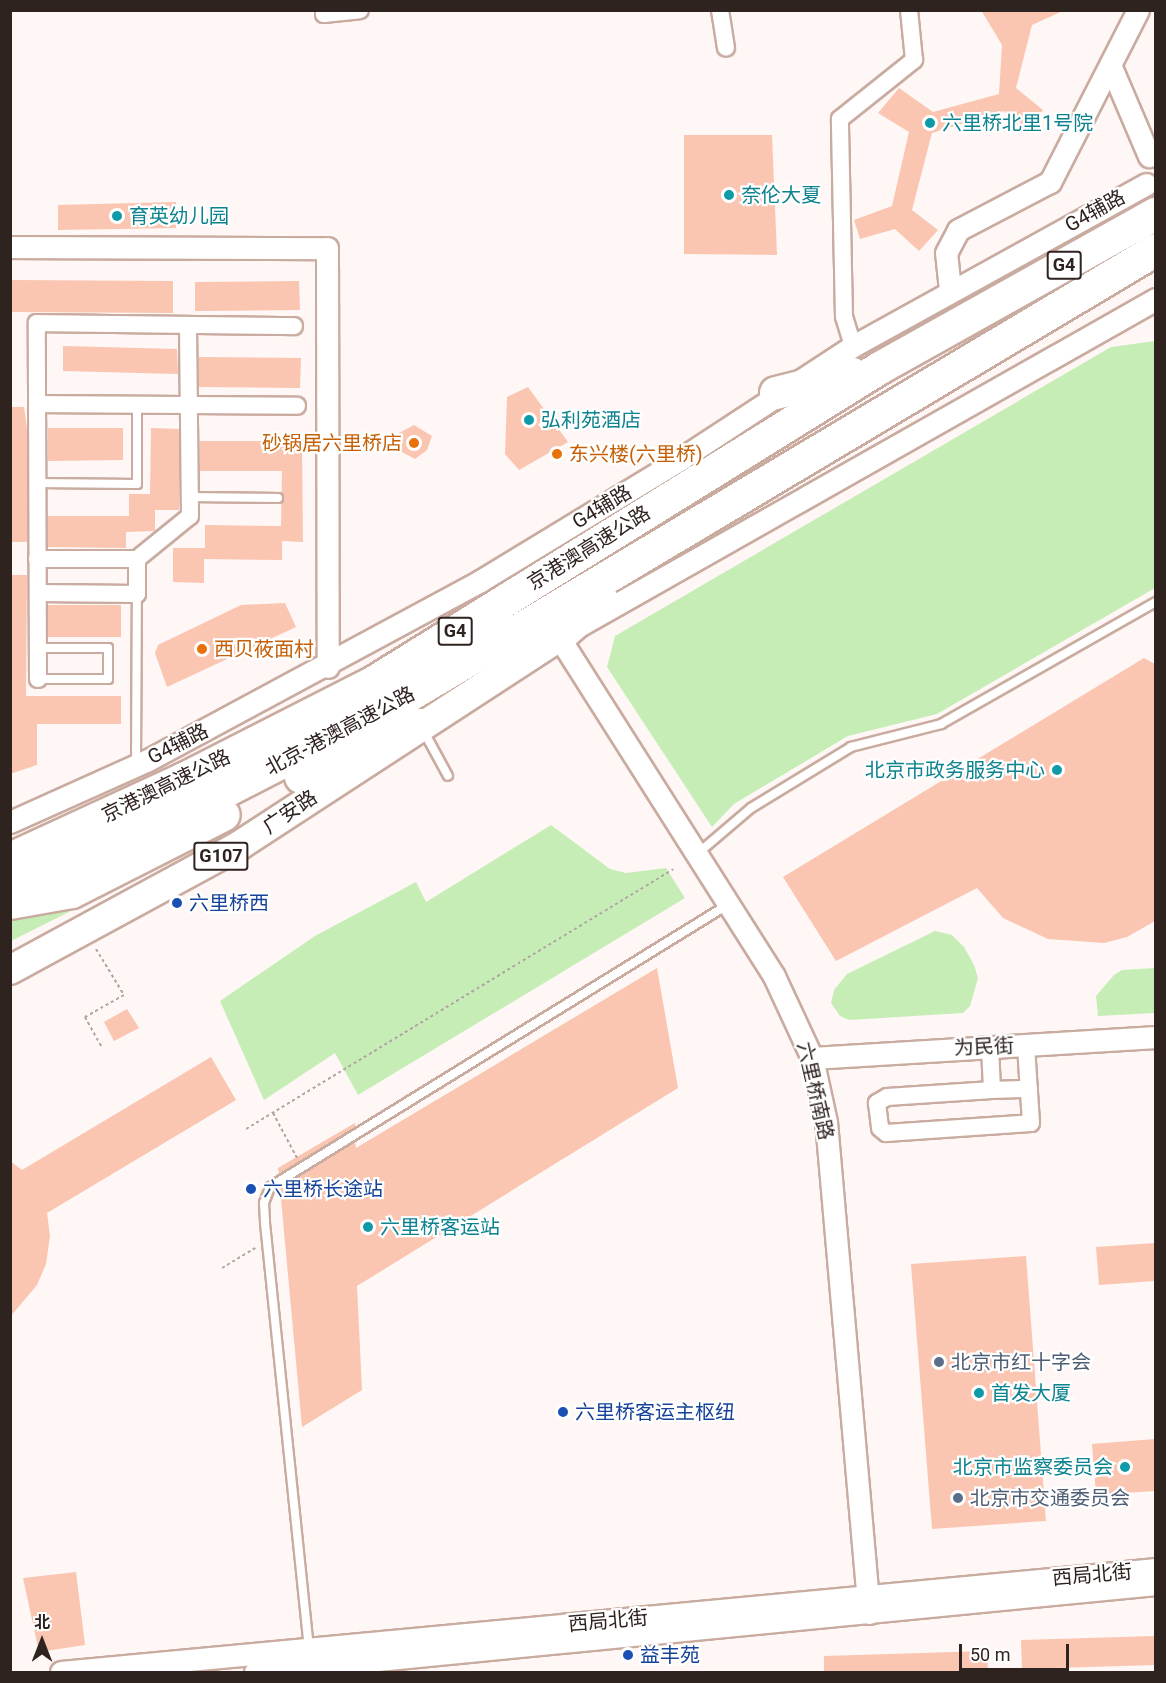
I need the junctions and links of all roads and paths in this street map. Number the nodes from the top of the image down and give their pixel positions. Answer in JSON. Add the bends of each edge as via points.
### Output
{"nodes":[{"id":1,"x":324,"y":10,"type":"edge"},
{"id":2,"x":360,"y":10,"type":"edge"},
{"id":3,"x":720,"y":10,"type":"edge"},
{"id":4,"x":909,"y":10,"type":"edge"},
{"id":5,"x":1138,"y":10,"type":"edge"},
{"id":6,"x":726,"y":48,"type":"dead end"},
{"id":7,"x":1111,"y":67,"type":"junction"},
{"id":8,"x":1152,"y":153,"type":"edge"},
{"id":9,"x":1150,"y":206,"type":"edge"},
{"id":10,"x":10,"y":247,"type":"edge"},
{"id":11,"x":1153,"y":252,"type":"edge"},
{"id":12,"x":950,"y":290,"type":"junction"},
{"id":13,"x":1155,"y":299,"type":"edge"},
{"id":14,"x":1155,"y":316,"type":"edge"},
{"id":15,"x":1121,"y":320,"type":"junction"},
{"id":16,"x":188,"y":325,"type":"junction"},
{"id":17,"x":294,"y":326,"type":"dead end"},
{"id":18,"x":853,"y":345,"type":"junction"},
{"id":19,"x":880,"y":368,"type":"junction"},
{"id":20,"x":776,"y":393,"type":"junction"},
{"id":21,"x":37,"y":404,"type":"junction"},
{"id":22,"x":137,"y":405,"type":"junction"},
{"id":23,"x":189,"y":405,"type":"junction"},
{"id":24,"x":297,"y":406,"type":"dead end"},
{"id":25,"x":37,"y":483,"type":"junction"},
{"id":26,"x":190,"y":497,"type":"junction"},
{"id":27,"x":278,"y":498,"type":"dead end"},
{"id":28,"x":657,"y":550,"type":"junction"},
{"id":29,"x":37,"y":559,"type":"junction"},
{"id":30,"x":137,"y":559,"type":"junction"},
{"id":31,"x":38,"y":593,"type":"junction"},
{"id":32,"x":137,"y":594,"type":"junction"},
{"id":33,"x":1155,"y":602,"type":"edge"},
{"id":34,"x":559,"y":637,"type":"junction"},
{"id":35,"x":38,"y":648,"type":"junction"},
{"id":36,"x":328,"y":667,"type":"junction"},
{"id":37,"x":38,"y":679,"type":"joint"},
{"id":38,"x":420,"y":725,"type":"junction"},
{"id":39,"x":136,"y":765,"type":"junction"},
{"id":40,"x":448,"y":776,"type":"dead end"},
{"id":41,"x":10,"y":822,"type":"edge"},
{"id":42,"x":696,"y":855,"type":"junction"},
{"id":43,"x":10,"y":859,"type":"edge"},
{"id":44,"x":674,"y":869,"type":"dead end"},
{"id":45,"x":10,"y":889,"type":"edge"},
{"id":46,"x":10,"y":903,"type":"edge"},
{"id":47,"x":729,"y":904,"type":"junction"},
{"id":48,"x":86,"y":931,"type":"junction"},
{"id":49,"x":10,"y":969,"type":"edge"},
{"id":50,"x":1155,"y":1037,"type":"edge"},
{"id":51,"x":1026,"y":1045,"type":"junction"},
{"id":52,"x":990,"y":1047,"type":"junction"},
{"id":53,"x":102,"y":1048,"type":"dead end"},
{"id":54,"x":812,"y":1058,"type":"junction"},
{"id":55,"x":1029,"y":1089,"type":"junction"},
{"id":56,"x":993,"y":1090,"type":"junction"},
{"id":57,"x":273,"y":1112,"type":"junction"},
{"id":58,"x":246,"y":1129,"type":"dead end"},
{"id":59,"x":303,"y":1168,"type":"junction"},
{"id":60,"x":267,"y":1241,"type":"junction"},
{"id":61,"x":222,"y":1268,"type":"dead end"},
{"id":62,"x":1155,"y":1569,"type":"edge"},
{"id":63,"x":1155,"y":1584,"type":"edge"},
{"id":64,"x":868,"y":1605,"type":"junction"},
{"id":65,"x":310,"y":1658,"type":"junction"},
{"id":66,"x":61,"y":1672,"type":"edge"},
{"id":67,"x":255,"y":1672,"type":"edge"}],
"edges":[{"from":1,"to":2,"type":"street","via":[[324,14]]},
{"from":3,"to":6,"type":"street"},
{"from":4,"to":18,"type":"street","via":[[914,60],[840,120],[844,317]]},
{"from":5,"to":7,"type":"street"},
{"from":7,"to":8,"type":"street"},
{"from":7,"to":12,"type":"street","via":[[1050,182],[958,230],[946,253]]},
{"from":8,"to":9,"type":"street","name":"G4辅路"},
{"from":9,"to":12,"type":"street","name":"G4辅路"},
{"from":9,"to":19,"type":"highway","name":"京港澳高速公路","number":"G4","via":[[992,305]]},
{"from":10,"to":36,"type":"street","via":[[327,248]]},
{"from":11,"to":28,"type":"highway","name":"京港澳高速公路","number":"G4"},
{"from":12,"to":18,"type":"street","name":"G4辅路"},
{"from":13,"to":15,"type":"street"},
{"from":14,"to":15,"type":"street"},
{"from":15,"to":34,"type":"street"},
{"from":16,"to":17,"type":"street"},
{"from":16,"to":21,"type":"street","via":[[37,324]]},
{"from":16,"to":23,"type":"street"},
{"from":18,"to":20,"type":"street","name":"G4辅路"},
{"from":19,"to":20,"type":"highway"},
{"from":19,"to":43,"type":"highway","name":"京港澳高速公路","number":"G4","via":[[376,681],[184,779]]},
{"from":20,"to":36,"type":"street","name":"G4辅路","via":[[682,458],[480,581]]},
{"from":21,"to":22,"type":"street"},
{"from":21,"to":25,"type":"street"},
{"from":22,"to":23,"type":"street"},
{"from":22,"to":25,"type":"lane","via":[[137,484]]},
{"from":23,"to":24,"type":"street"},
{"from":23,"to":26,"type":"street"},
{"from":25,"to":29,"type":"street"},
{"from":26,"to":27,"type":"lane"},
{"from":26,"to":30,"type":"street","via":[[190,516]]},
{"from":28,"to":34,"type":"highway","number":"G107"},
{"from":28,"to":45,"type":"highway","name":"北京-港澳高速公路","number":"G4","via":[[390,707],[197,806]]},
{"from":29,"to":30,"type":"street"},
{"from":29,"to":31,"type":"street"},
{"from":30,"to":32,"type":"street"},
{"from":31,"to":32,"type":"street"},
{"from":31,"to":35,"type":"street"},
{"from":32,"to":39,"type":"lane"},
{"from":33,"to":42,"type":"lane","via":[[941,724],[851,747],[751,808]]},
{"from":34,"to":38,"type":"highway","name":"广安路","number":"G107"},
{"from":34,"to":42,"type":"street","name":"六里桥南路"},
{"from":35,"to":37,"type":"street"},
{"from":35,"to":37,"type":"lane","via":[[108,648],[108,679]]},
{"from":36,"to":39,"type":"street","name":"G4辅路"},
{"from":38,"to":40,"type":"lane"},
{"from":38,"to":46,"type":"highway","via":[[338,758],[72,892]]},
{"from":38,"to":48,"type":"highway","name":"广安路","number":"G107","via":[[240,845]]},
{"from":39,"to":41,"type":"street","name":"G4辅路"},
{"from":42,"to":47,"type":"street","name":"六里桥南路"},
{"from":44,"to":57,"type":"path"},
{"from":47,"to":54,"type":"street","name":"六里桥南路","via":[[774,976]]},
{"from":47,"to":59,"type":"lane"},
{"from":48,"to":49,"type":"highway","name":"广安路","number":"G107"},
{"from":48,"to":53,"type":"path","via":[[124,995],[85,1017]]},
{"from":50,"to":51,"type":"street","name":"为民街"},
{"from":51,"to":52,"type":"street","name":"为民街"},
{"from":51,"to":55,"type":"street"},
{"from":52,"to":54,"type":"street","name":"为民街"},
{"from":52,"to":56,"type":"street"},
{"from":54,"to":64,"type":"street","name":"六里桥南路","via":[[826,1122]]},
{"from":55,"to":56,"type":"street"},
{"from":55,"to":56,"type":"street","via":[[1031,1123],[886,1133],[880,1128],[877,1103],[887,1097]]},
{"from":57,"to":58,"type":"path"},
{"from":57,"to":59,"type":"path"},
{"from":59,"to":60,"type":"lane","via":[[270,1187],[264,1203]]},
{"from":60,"to":61,"type":"path"},
{"from":60,"to":65,"type":"lane"},
{"from":62,"to":64,"type":"street","name":"西局北街"},
{"from":63,"to":64,"type":"street","name":"西局北街"},
{"from":64,"to":65,"type":"street","name":"西局北街"},
{"from":65,"to":66,"type":"street","name":"西局北街"},
{"from":65,"to":67,"type":"street","name":"西局北街"}]}
